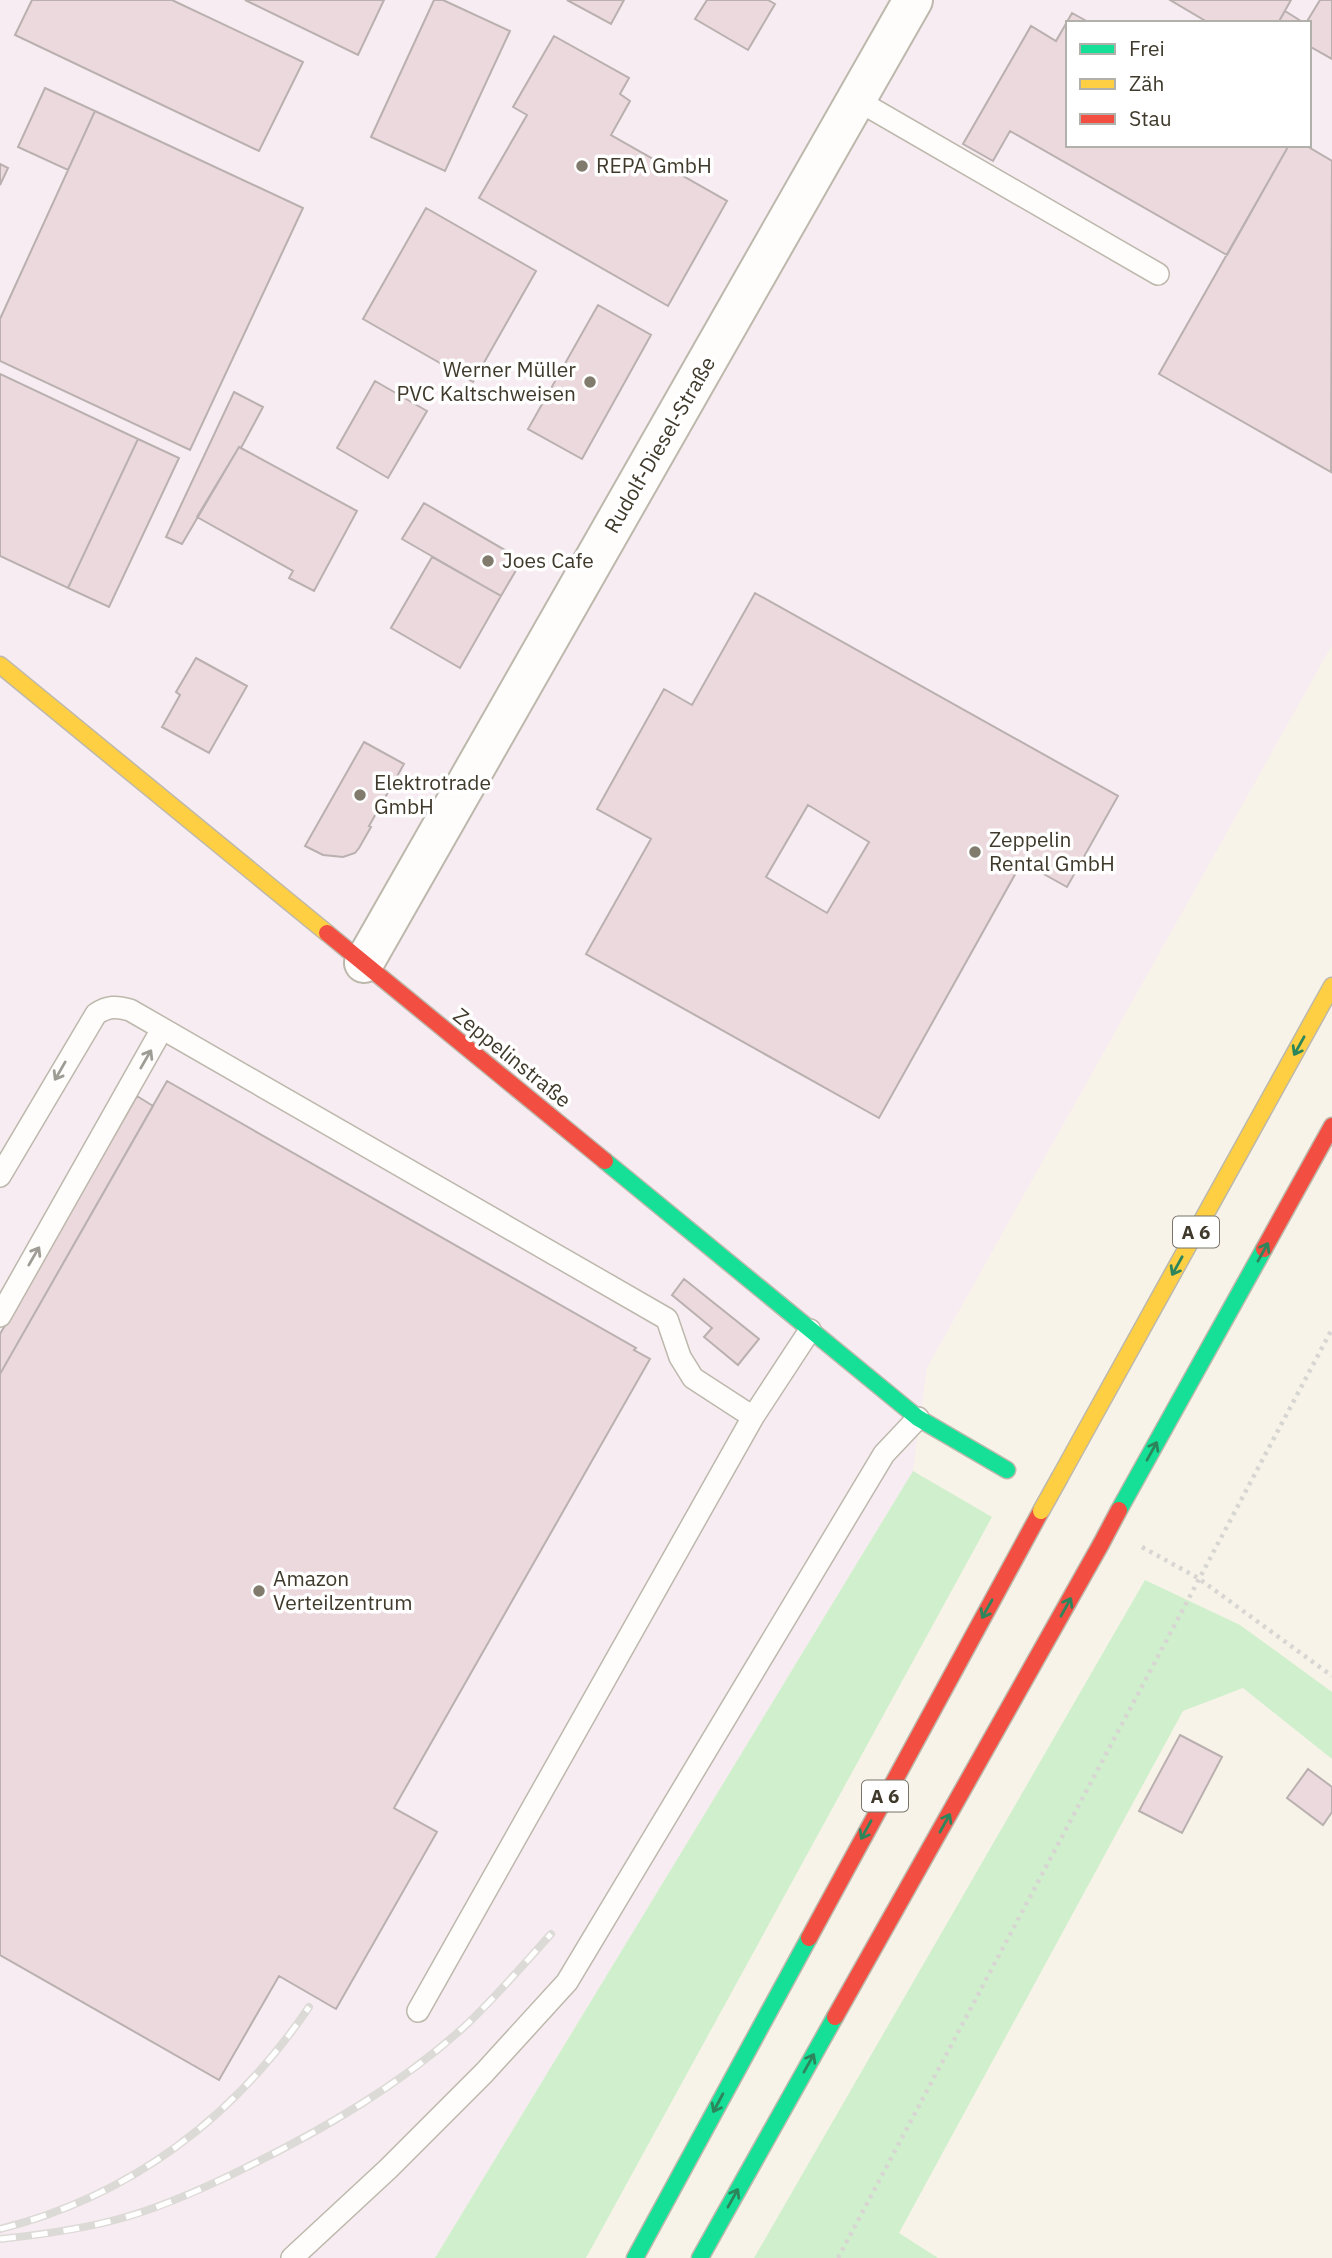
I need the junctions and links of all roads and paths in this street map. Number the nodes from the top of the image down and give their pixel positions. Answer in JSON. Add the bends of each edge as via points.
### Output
{"nodes":[{"id":1,"x":913,"y":0,"type":"edge"},
{"id":2,"x":857,"y":100,"type":"junction"},
{"id":3,"x":1158,"y":274,"type":"dead end"},
{"id":4,"x":0,"y":665,"type":"edge"},
{"id":5,"x":364,"y":963,"type":"junction"},
{"id":6,"x":1332,"y":986,"type":"edge"},
{"id":7,"x":162,"y":1029,"type":"junction"},
{"id":8,"x":1332,"y":1126,"type":"edge"},
{"id":9,"x":0,"y":1176,"type":"edge"},
{"id":10,"x":0,"y":1316,"type":"edge"},
{"id":11,"x":1332,"y":1329,"type":"edge"},
{"id":12,"x":810,"y":1330,"type":"junction"},
{"id":13,"x":753,"y":1417,"type":"junction"},
{"id":14,"x":918,"y":1418,"type":"junction"},
{"id":15,"x":1007,"y":1470,"type":"dead end"},
{"id":16,"x":1154,"y":1553,"type":"dead end"},
{"id":17,"x":1198,"y":1578,"type":"junction"},
{"id":18,"x":1332,"y":1676,"type":"edge"},
{"id":19,"x":418,"y":2011,"type":"dead end"},
{"id":20,"x":292,"y":2258,"type":"edge"},
{"id":21,"x":635,"y":2258,"type":"edge"},
{"id":22,"x":700,"y":2258,"type":"edge"},
{"id":23,"x":838,"y":2258,"type":"edge"}],
"edges":[{"from":1,"to":2,"type":"street","name":"Rudolf-Diesel-Straße"},
{"from":2,"to":3,"type":"lane"},
{"from":2,"to":5,"type":"street","name":"Rudolf-Diesel-Straße"},
{"from":4,"to":5,"type":"main road","name":"Zeppelinstraße"},
{"from":5,"to":12,"type":"main road","name":"Zeppelinstraße"},
{"from":6,"to":21,"type":"main road","number":"A 6","one_way":true,"bridge":true},
{"from":7,"to":9,"type":"lane","one_way":true,"via":[[116,1006],[96,1014]]},
{"from":10,"to":7,"type":"lane","one_way":true},
{"from":7,"to":13,"type":"lane","via":[[667,1320],[693,1378]]},
{"from":22,"to":8,"type":"main road","one_way":true,"bridge":true},
{"from":11,"to":17,"type":"path"},
{"from":12,"to":13,"type":"lane"},
{"from":12,"to":14,"type":"main road","name":"Zeppelinstraße"},
{"from":13,"to":19,"type":"lane"},
{"from":14,"to":15,"type":"main road","name":"Zeppelinstraße"},
{"from":14,"to":20,"type":"lane","via":[[884,1454],[566,1982],[484,2073]]},
{"from":16,"to":17,"type":"path"},
{"from":17,"to":18,"type":"path"},
{"from":17,"to":23,"type":"path"}]}
